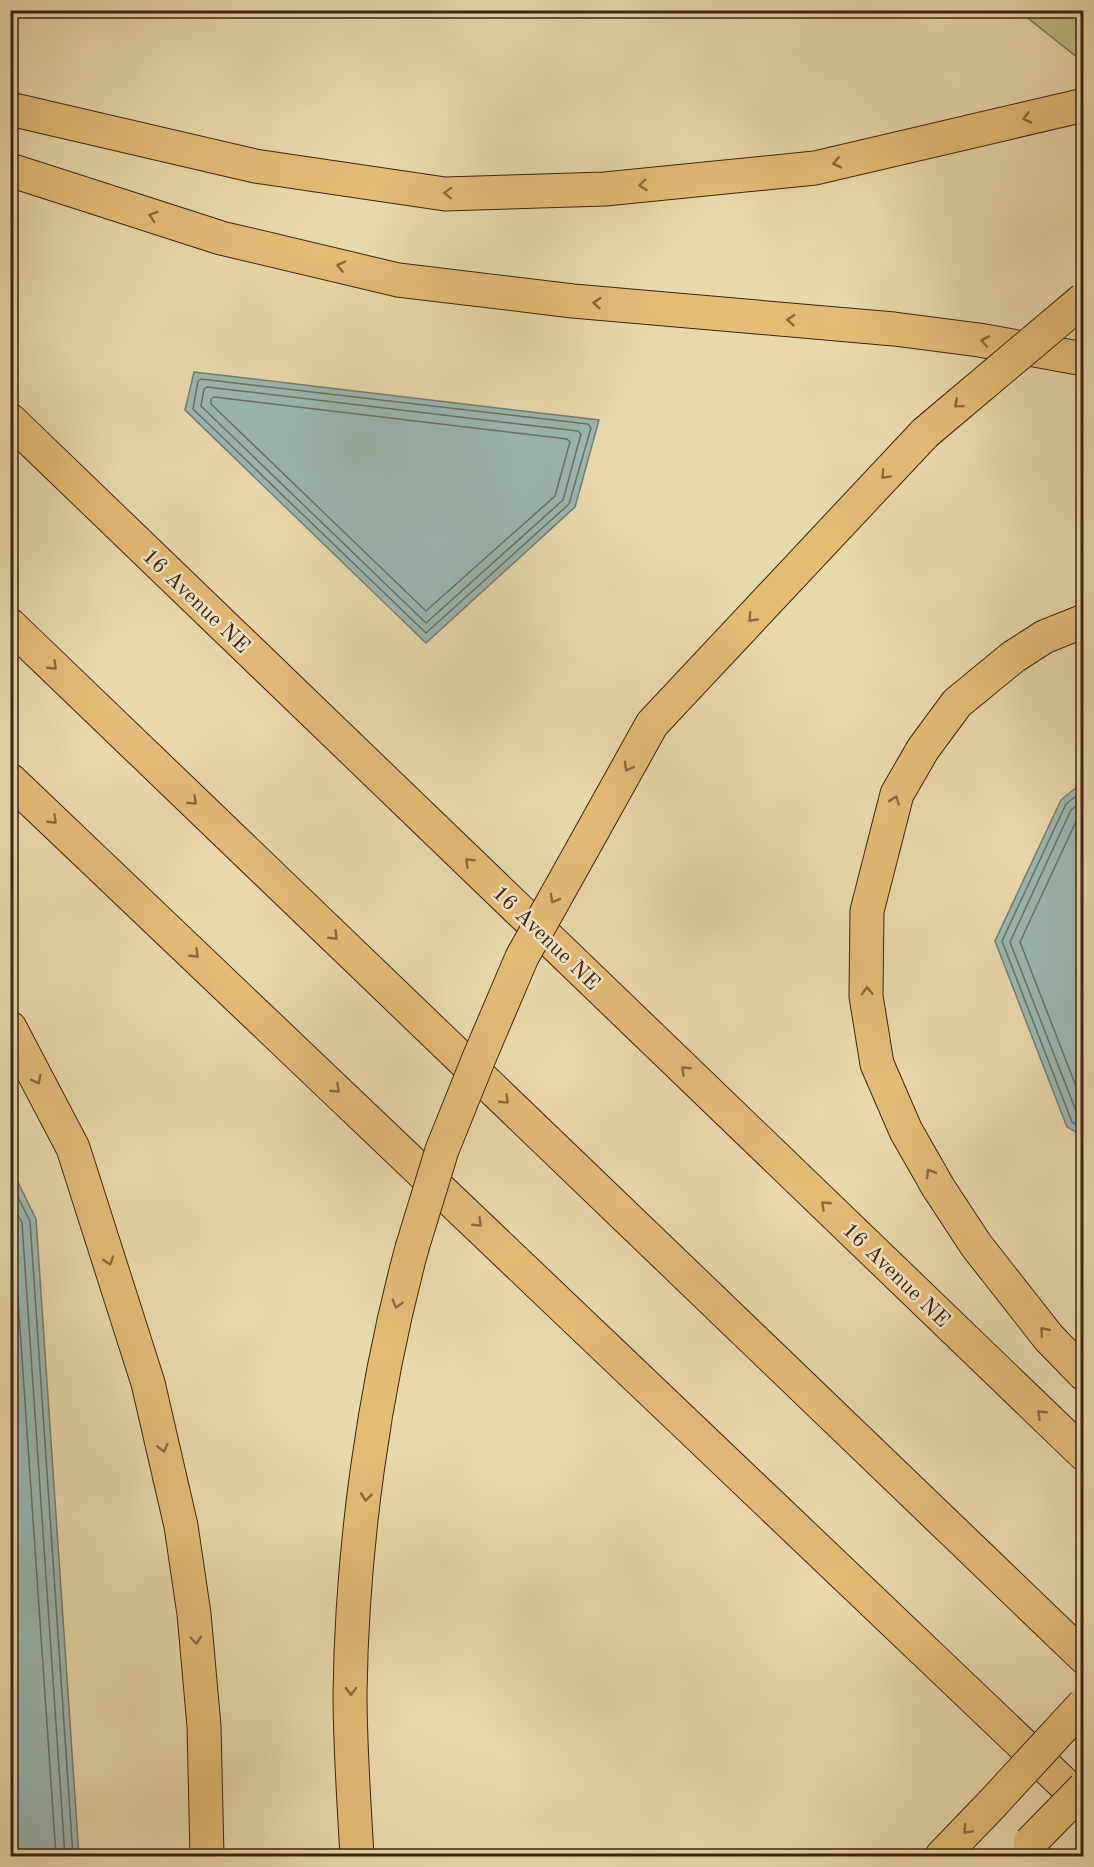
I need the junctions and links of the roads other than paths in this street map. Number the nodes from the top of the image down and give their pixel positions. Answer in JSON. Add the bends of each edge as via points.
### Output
{"nodes":[{"id":1,"x":1083,"y":105,"type":"edge"},
{"id":2,"x":10,"y":109,"type":"edge"},
{"id":3,"x":10,"y":170,"type":"edge"},
{"id":4,"x":1083,"y":299,"type":"edge"},
{"id":5,"x":1083,"y":359,"type":"edge"},
{"id":6,"x":10,"y":420,"type":"edge"},
{"id":7,"x":1083,"y":621,"type":"edge"},
{"id":8,"x":10,"y":625,"type":"edge"},
{"id":9,"x":10,"y":780,"type":"edge"},
{"id":10,"x":10,"y":1028,"type":"edge"},
{"id":11,"x":1083,"y":1374,"type":"edge"},
{"id":12,"x":1083,"y":1454,"type":"edge"},
{"id":13,"x":1083,"y":1657,"type":"edge"},
{"id":14,"x":1083,"y":1704,"type":"edge"},
{"id":15,"x":1083,"y":1788,"type":"edge"},
{"id":16,"x":1083,"y":1803,"type":"edge"},
{"id":17,"x":1023,"y":1850,"type":"edge"},
{"id":18,"x":207,"y":1857,"type":"edge"},
{"id":19,"x":357,"y":1857,"type":"edge"},
{"id":20,"x":942,"y":1857,"type":"edge"}],
"edges":[{"from":1,"to":2,"type":"highway","one_way":true,"via":[[815,168],[604,189],[445,194],[255,166]]},
{"from":5,"to":3,"type":"highway","one_way":true,"via":[[979,339],[905,330],[573,301],[398,280],[221,238]]},
{"from":4,"to":19,"type":"highway","one_way":true,"bridge":true,"via":[[925,433],[652,724],[522,957],[442,1150],[393,1320],[371,1453],[357,1577],[350,1693]]},
{"from":12,"to":6,"type":"highway","name":"16 Avenue NE","one_way":true},
{"from":11,"to":7,"type":"highway","one_way":true,"via":[[1049,1338],[983,1254],[938,1187],[906,1131],[877,1064],[866,996],[867,911],[897,794],[923,749],[957,703],[1013,657],[1044,637]]},
{"from":8,"to":13,"type":"highway","one_way":true},
{"from":9,"to":16,"type":"highway","one_way":true},
{"from":10,"to":18,"type":"highway","one_way":true,"via":[[73,1148],[148,1383],[181,1526],[194,1614],[204,1726]]},
{"from":14,"to":20,"type":"highway","one_way":true,"bridge":true},
{"from":15,"to":17,"type":"highway","bridge":true}]}
